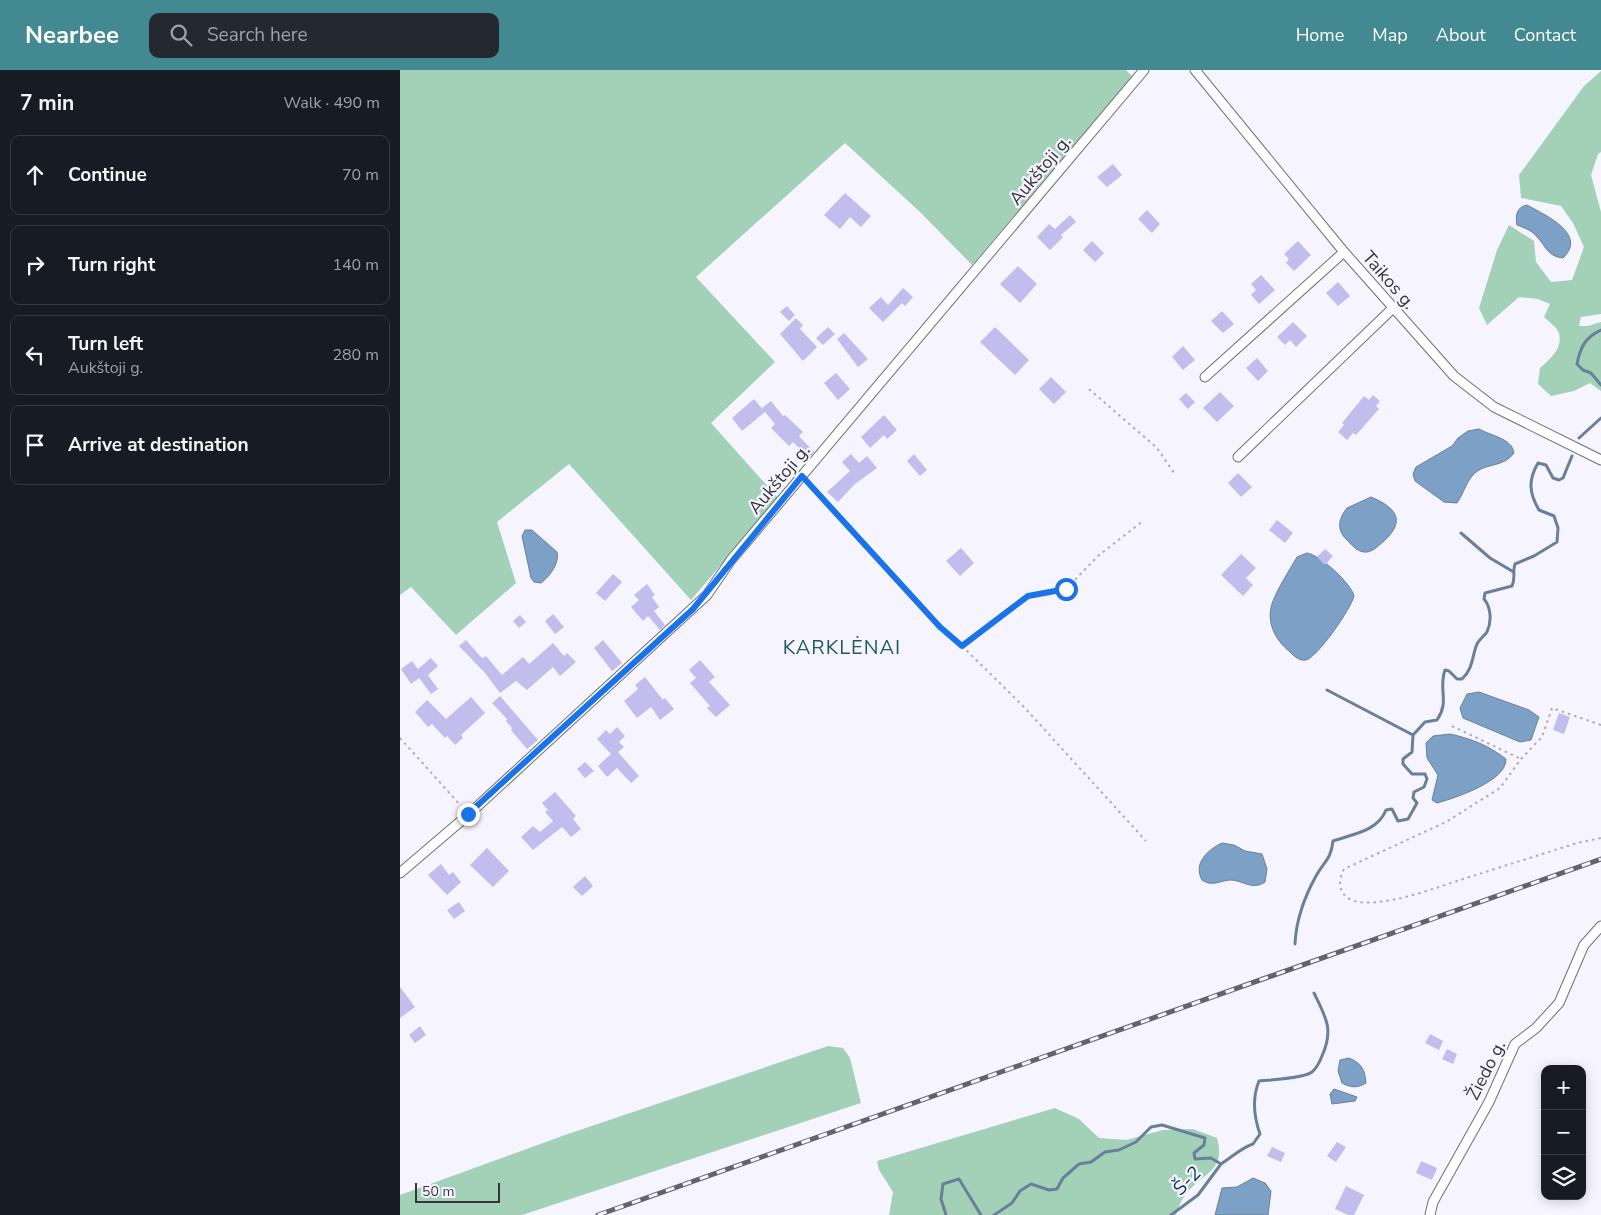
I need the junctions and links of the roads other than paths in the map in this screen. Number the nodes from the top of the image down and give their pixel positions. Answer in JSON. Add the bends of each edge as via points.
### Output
{"nodes":[{"id":1,"x":1143,"y":70,"type":"edge"},
{"id":2,"x":1195,"y":70,"type":"edge"},
{"id":3,"x":1344,"y":252,"type":"junction"},
{"id":4,"x":1392,"y":309,"type":"junction"},
{"id":5,"x":1206,"y":377,"type":"dead end"},
{"id":6,"x":1238,"y":457,"type":"dead end"},
{"id":7,"x":1601,"y":460,"type":"edge"},
{"id":8,"x":400,"y":873,"type":"edge"},
{"id":9,"x":1601,"y":926,"type":"edge"},
{"id":10,"x":1430,"y":1215,"type":"edge"}],
"edges":[{"from":1,"to":8,"type":"street","name":"Aukštoji g.","via":[[693,609]]},
{"from":2,"to":3,"type":"street","name":"Taikos g."},
{"from":3,"to":4,"type":"street","name":"Taikos g."},
{"from":3,"to":5,"type":"street"},
{"from":4,"to":6,"type":"street"},
{"from":4,"to":7,"type":"street","name":"Taikos g.","via":[[1472,392],[1494,407]]},
{"from":9,"to":10,"type":"street","name":"Žiedo g.","via":[[1584,945],[1559,1003],[1536,1028],[1515,1044],[1489,1102],[1433,1202]]}]}
